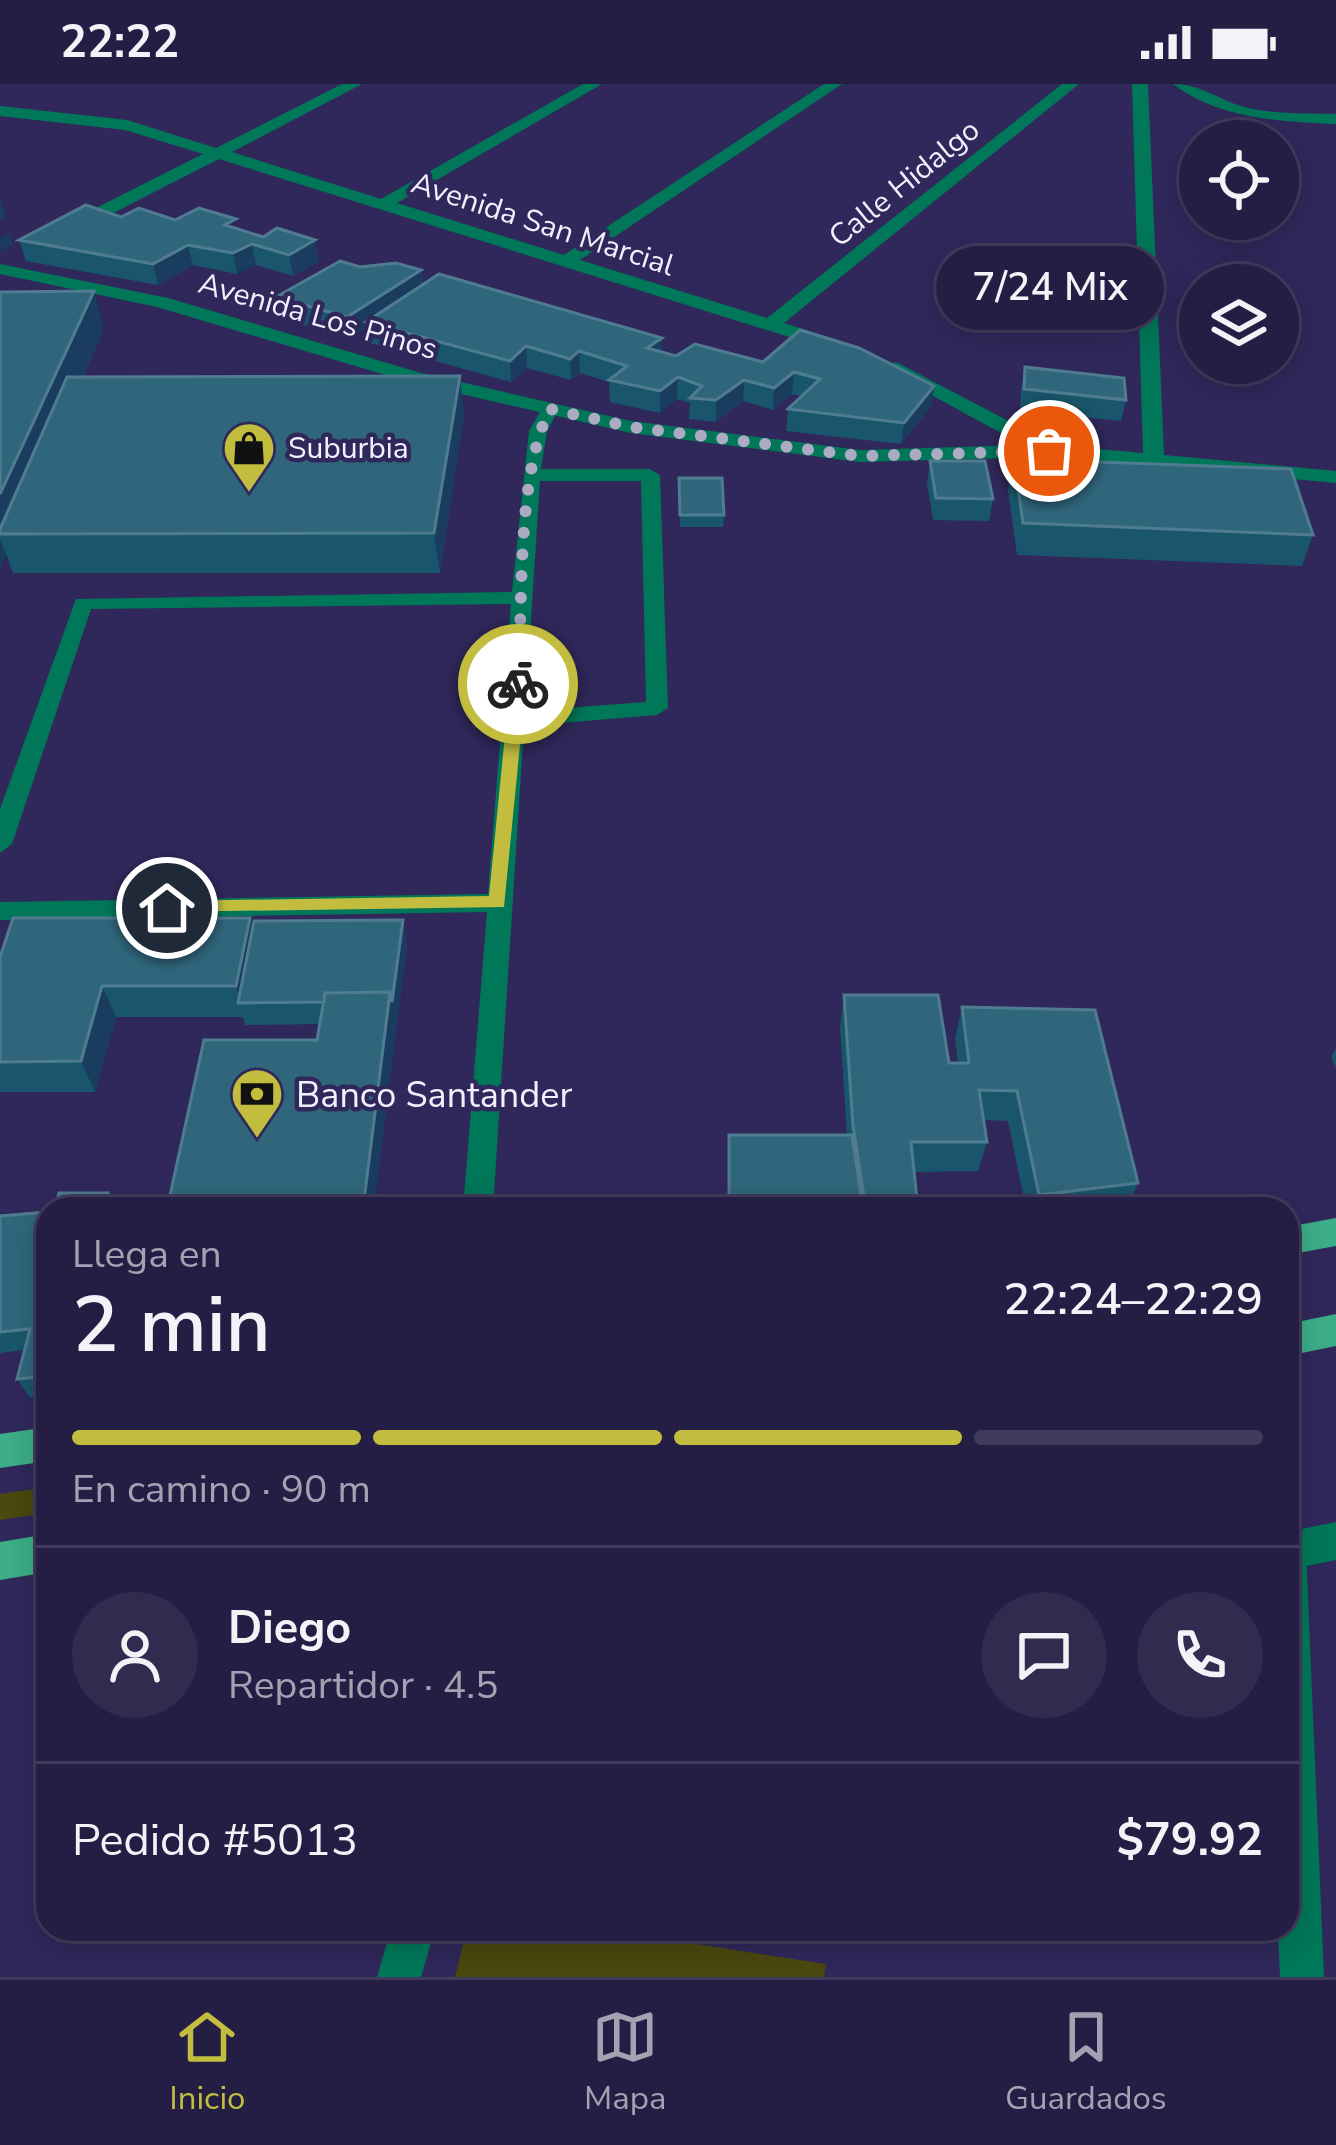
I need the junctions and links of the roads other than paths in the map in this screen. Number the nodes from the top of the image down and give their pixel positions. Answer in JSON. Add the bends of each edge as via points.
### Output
{"nodes":[{"id":1,"x":354,"y":84,"type":"edge"},
{"id":2,"x":594,"y":84,"type":"edge"},
{"id":3,"x":834,"y":84,"type":"edge"},
{"id":4,"x":1071,"y":84,"type":"edge"},
{"id":5,"x":1140,"y":84,"type":"edge"},
{"id":6,"x":1181,"y":84,"type":"edge"},
{"id":7,"x":0,"y":111,"type":"edge"},
{"id":8,"x":41,"y":115,"type":"junction"},
{"id":9,"x":1336,"y":119,"type":"edge"},
{"id":10,"x":0,"y":133,"type":"edge"},
{"id":11,"x":218,"y":152,"type":"junction"},
{"id":12,"x":387,"y":202,"type":"junction"},
{"id":13,"x":60,"y":233,"type":"edge"},
{"id":14,"x":20,"y":254,"type":"edge"},
{"id":15,"x":567,"y":262,"type":"junction"},
{"id":16,"x":0,"y":266,"type":"edge"},
{"id":17,"x":771,"y":325,"type":"junction"},
{"id":18,"x":550,"y":409,"type":"junction"},
{"id":19,"x":1049,"y":451,"type":"junction"},
{"id":20,"x":1154,"y":458,"type":"junction"},
{"id":21,"x":531,"y":475,"type":"junction"},
{"id":22,"x":1336,"y":477,"type":"edge"},
{"id":23,"x":522,"y":598,"type":"junction"},
{"id":24,"x":515,"y":719,"type":"junction"},
{"id":25,"x":0,"y":844,"type":"edge"},
{"id":26,"x":497,"y":903,"type":"junction"},
{"id":27,"x":0,"y":911,"type":"edge"},
{"id":28,"x":479,"y":1197,"type":"edge"},
{"id":29,"x":1336,"y":1232,"type":"edge"},
{"id":30,"x":1299,"y":1239,"type":"edge"},
{"id":31,"x":1336,"y":1330,"type":"edge"},
{"id":32,"x":1299,"y":1338,"type":"edge"},
{"id":33,"x":36,"y":1446,"type":"edge"},
{"id":34,"x":0,"y":1451,"type":"edge"},
{"id":35,"x":1336,"y":1541,"type":"edge"},
{"id":36,"x":1299,"y":1548,"type":"edge"},
{"id":37,"x":36,"y":1555,"type":"edge"},
{"id":38,"x":0,"y":1562,"type":"edge"},
{"id":39,"x":1299,"y":1892,"type":"edge"},
{"id":40,"x":410,"y":1941,"type":"edge"},
{"id":41,"x":399,"y":1977,"type":"edge"},
{"id":42,"x":1302,"y":1977,"type":"edge"}],
"edges":[{"from":1,"to":11,"type":"street"},
{"from":2,"to":12,"type":"street"},
{"from":3,"to":15,"type":"street"},
{"from":4,"to":17,"type":"street","name":"Calle Hidalgo"},
{"from":5,"to":20,"type":"street"},
{"from":6,"to":9,"type":"street","via":[[1265,116]]},
{"from":7,"to":8,"type":"street","name":"Avenida San Marcial"},
{"from":8,"to":10,"type":"street"},
{"from":8,"to":11,"type":"street","name":"Avenida San Marcial","via":[[127,125]]},
{"from":11,"to":12,"type":"street","name":"Avenida San Marcial"},
{"from":11,"to":13,"type":"street"},
{"from":12,"to":15,"type":"street","name":"Avenida San Marcial"},
{"from":14,"to":16,"type":"street"},
{"from":15,"to":17,"type":"street","name":"Avenida San Marcial"},
{"from":16,"to":18,"type":"street","name":"Avenida Los Pinos"},
{"from":17,"to":19,"type":"street","name":"Avenida San Marcial","via":[[858,353]]},
{"from":18,"to":19,"type":"street","name":"Avenida Los Pinos","via":[[860,456]]},
{"from":18,"to":21,"type":"lane"},
{"from":19,"to":20,"type":"street","name":"Avenida Los Pinos"},
{"from":20,"to":22,"type":"street","name":"Avenida Los Pinos"},
{"from":21,"to":23,"type":"lane"},
{"from":21,"to":24,"type":"lane","via":[[650,475],[657,707]]},
{"from":23,"to":24,"type":"lane"},
{"from":23,"to":25,"type":"lane","via":[[83,603]]},
{"from":24,"to":26,"type":"lane"},
{"from":26,"to":27,"type":"lane"},
{"from":26,"to":28,"type":"lane"},
{"from":29,"to":30,"type":"main road"},
{"from":31,"to":32,"type":"main road"},
{"from":33,"to":34,"type":"main road"},
{"from":35,"to":36,"type":"street"},
{"from":37,"to":38,"type":"main road"},
{"from":39,"to":42,"type":"street"},
{"from":40,"to":41,"type":"street"}]}
